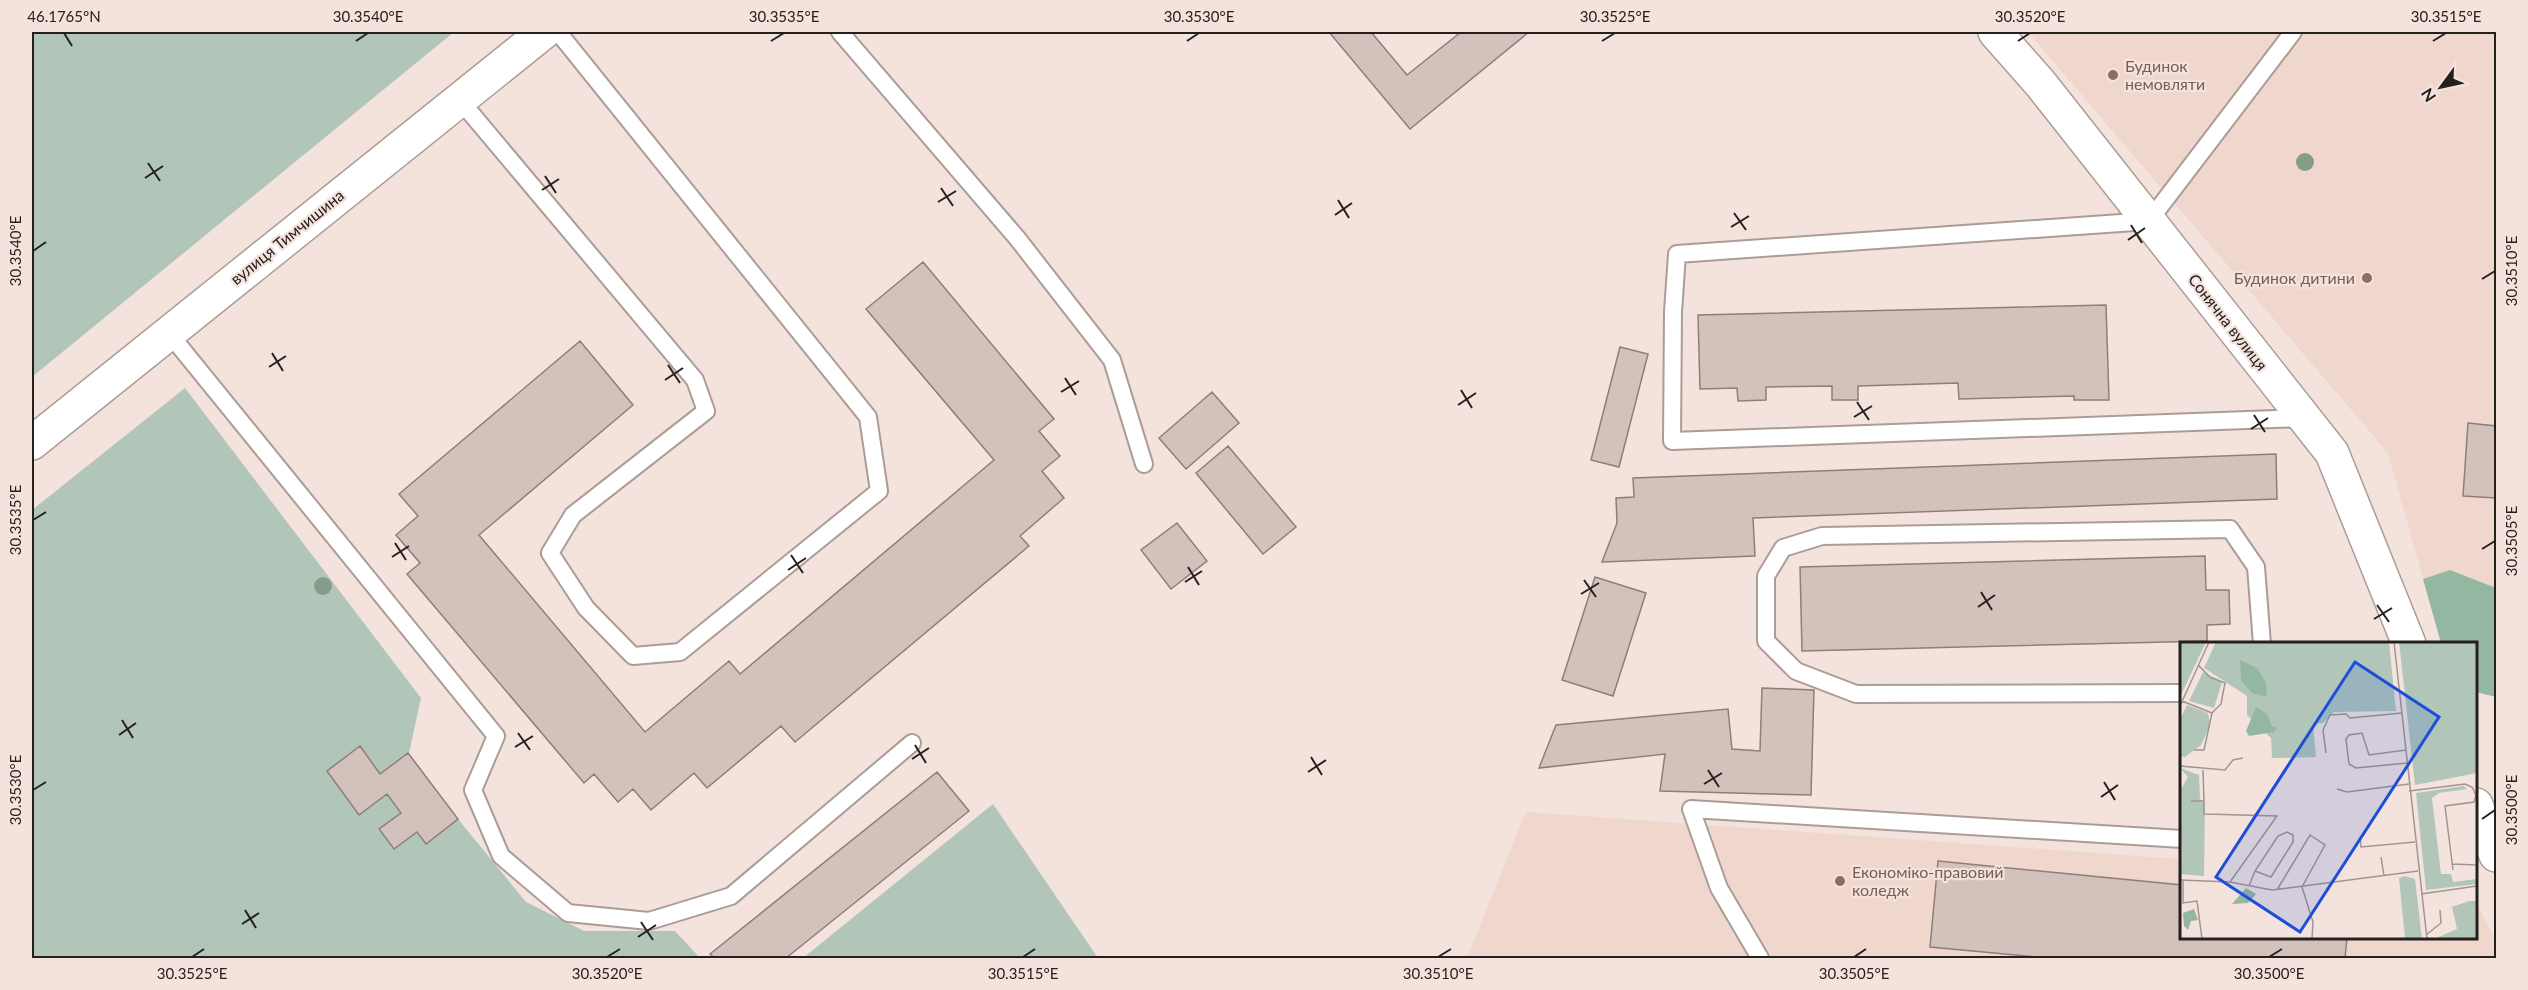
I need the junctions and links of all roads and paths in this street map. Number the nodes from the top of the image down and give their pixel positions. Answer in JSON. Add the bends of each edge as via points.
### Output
{"nodes":[{"id":1,"x":544,"y":32,"type":"edge"},
{"id":2,"x":558,"y":32,"type":"edge"},
{"id":3,"x":840,"y":32,"type":"edge"},
{"id":4,"x":1995,"y":32,"type":"edge"},
{"id":5,"x":2293,"y":32,"type":"edge"},
{"id":6,"x":459,"y":99,"type":"junction"},
{"id":7,"x":2149,"y":221,"type":"junction"},
{"id":8,"x":168,"y":332,"type":"junction"},
{"id":9,"x":2304,"y":418,"type":"junction"},
{"id":10,"x":32,"y":443,"type":"edge"},
{"id":11,"x":1144,"y":464,"type":"dead end"},
{"id":12,"x":2262,"y":642,"type":"edge"},
{"id":13,"x":2408,"y":642,"type":"edge"},
{"id":14,"x":2180,"y":693,"type":"edge"},
{"id":15,"x":912,"y":743,"type":"dead end"},
{"id":16,"x":2477,"y":812,"type":"edge"},
{"id":17,"x":2180,"y":839,"type":"edge"},
{"id":18,"x":2488,"y":851,"type":"edge"},
{"id":19,"x":1760,"y":958,"type":"edge"}],
"edges":[{"from":1,"to":6,"type":"street","name":"вулиця Тимчишина"},
{"from":2,"to":6,"type":"lane","via":[[868,417],[879,491],[680,652],[633,656],[586,608],[550,553],[573,515],[706,411],[695,380]]},
{"from":3,"to":11,"type":"lane","via":[[1017,238],[1112,360]]},
{"from":4,"to":7,"type":"street","name":"Сонячна вулиця"},
{"from":5,"to":7,"type":"lane"},
{"from":6,"to":8,"type":"street","name":"вулиця Тимчишина"},
{"from":7,"to":9,"type":"street","name":"Сонячна вулиця"},
{"from":7,"to":9,"type":"lane","via":[[1677,254],[1672,441]]},
{"from":8,"to":10,"type":"street","name":"вулиця Тимчишина"},
{"from":8,"to":15,"type":"lane","via":[[496,736],[473,790],[501,856],[568,913],[649,921],[731,896]]},
{"from":9,"to":13,"type":"street","name":"Сонячна вулиця","via":[[2332,453]]},
{"from":12,"to":14,"type":"lane","via":[[2256,567],[2230,529],[1822,536],[1782,548],[1766,576],[1766,641],[1796,671],[1856,694]]},
{"from":16,"to":18,"type":"street"},
{"from":17,"to":19,"type":"lane","via":[[1690,809],[1719,888]]}]}
